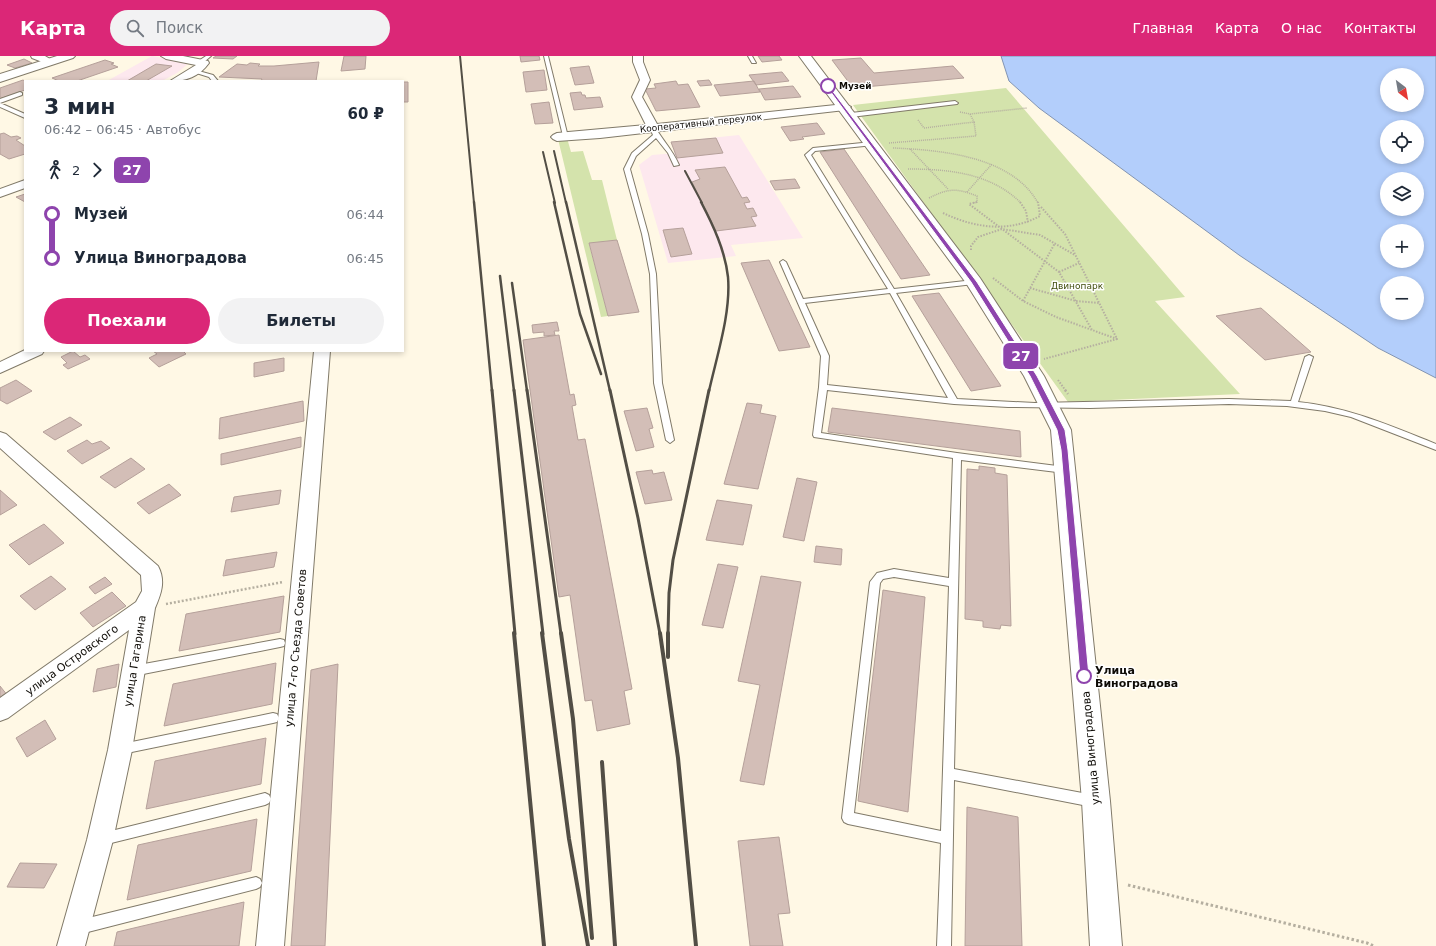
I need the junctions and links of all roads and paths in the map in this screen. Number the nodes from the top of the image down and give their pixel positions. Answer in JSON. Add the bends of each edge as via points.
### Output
{"nodes":[{"id":1,"x":36,"y":56,"type":"edge"},
{"id":2,"x":69,"y":56,"type":"edge"},
{"id":3,"x":166,"y":56,"type":"edge"},
{"id":4,"x":546,"y":56,"type":"edge"},
{"id":5,"x":638,"y":56,"type":"edge"},
{"id":6,"x":750,"y":56,"type":"edge"},
{"id":7,"x":805,"y":56,"type":"edge"},
{"id":8,"x":205,"y":59,"type":"edge"},
{"id":9,"x":50,"y":62,"type":"junction"},
{"id":10,"x":754,"y":62,"type":"dead end"},
{"id":11,"x":195,"y":71,"type":"junction"},
{"id":12,"x":0,"y":78,"type":"edge"},
{"id":13,"x":177,"y":80,"type":"edge"},
{"id":14,"x":214,"y":80,"type":"edge"},
{"id":15,"x":20,"y":94,"type":"dead end"},
{"id":16,"x":0,"y":101,"type":"edge"},
{"id":17,"x":955,"y":103,"type":"dead end"},
{"id":18,"x":1,"y":107,"type":"edge"},
{"id":19,"x":1027,"y":108,"type":"dead end"},
{"id":20,"x":848,"y":111,"type":"junction"},
{"id":21,"x":956,"y":111,"type":"dead end"},
{"id":22,"x":970,"y":114,"type":"junction"},
{"id":23,"x":24,"y":116,"type":"edge"},
{"id":24,"x":911,"y":120,"type":"dead end"},
{"id":25,"x":974,"y":122,"type":"junction"},
{"id":26,"x":654,"y":131,"type":"junction"},
{"id":27,"x":562,"y":136,"type":"joint"},
{"id":28,"x":872,"y":144,"type":"junction"},
{"id":29,"x":909,"y":148,"type":"junction"},
{"id":30,"x":992,"y":164,"type":"junction"},
{"id":31,"x":676,"y":165,"type":"dead end"},
{"id":32,"x":906,"y":169,"type":"dead end"},
{"id":33,"x":929,"y":169,"type":"junction"},
{"id":34,"x":980,"y":178,"type":"junction"},
{"id":35,"x":24,"y":184,"type":"edge"},
{"id":36,"x":948,"y":189,"type":"junction"},
{"id":37,"x":967,"y":192,"type":"junction"},
{"id":38,"x":0,"y":193,"type":"edge"},
{"id":39,"x":927,"y":199,"type":"dead end"},
{"id":40,"x":1041,"y":207,"type":"junction"},
{"id":41,"x":940,"y":211,"type":"dead end"},
{"id":42,"x":1028,"y":224,"type":"junction"},
{"id":43,"x":1002,"y":229,"type":"junction"},
{"id":44,"x":1055,"y":244,"type":"junction"},
{"id":45,"x":971,"y":254,"type":"dead end"},
{"id":46,"x":1075,"y":255,"type":"junction"},
{"id":47,"x":1045,"y":260,"type":"junction"},
{"id":48,"x":783,"y":262,"type":"dead end"},
{"id":49,"x":1079,"y":263,"type":"junction"},
{"id":50,"x":1059,"y":272,"type":"junction"},
{"id":51,"x":981,"y":278,"type":"junction"},
{"id":52,"x":1030,"y":288,"type":"junction"},
{"id":53,"x":892,"y":291,"type":"junction"},
{"id":54,"x":801,"y":301,"type":"junction"},
{"id":55,"x":1023,"y":301,"type":"junction"},
{"id":56,"x":1076,"y":301,"type":"junction"},
{"id":57,"x":1100,"y":303,"type":"junction"},
{"id":58,"x":1092,"y":330,"type":"junction"},
{"id":59,"x":1117,"y":339,"type":"junction"},
{"id":60,"x":34,"y":352,"type":"edge"},
{"id":61,"x":322,"y":352,"type":"edge"},
{"id":62,"x":1308,"y":356,"type":"dead end"},
{"id":63,"x":1044,"y":359,"type":"dead end"},
{"id":64,"x":0,"y":368,"type":"edge"},
{"id":65,"x":823,"y":387,"type":"junction"},
{"id":66,"x":954,"y":401,"type":"junction"},
{"id":67,"x":1294,"y":403,"type":"junction"},
{"id":68,"x":1049,"y":406,"type":"junction"},
{"id":69,"x":0,"y":438,"type":"edge"},
{"id":70,"x":670,"y":440,"type":"dead end"},
{"id":71,"x":1436,"y":447,"type":"edge"},
{"id":72,"x":957,"y":456,"type":"junction"},
{"id":73,"x":1065,"y":470,"type":"junction"},
{"id":74,"x":288,"y":581,"type":"dead end"},
{"id":75,"x":953,"y":583,"type":"junction"},
{"id":76,"x":144,"y":608,"type":"junction"},
{"id":77,"x":280,"y":643,"type":"dead end"},
{"id":78,"x":134,"y":671,"type":"junction"},
{"id":79,"x":0,"y":711,"type":"edge"},
{"id":80,"x":273,"y":718,"type":"dead end"},
{"id":81,"x":120,"y":750,"type":"junction"},
{"id":82,"x":948,"y":773,"type":"junction"},
{"id":83,"x":265,"y":799,"type":"dead end"},
{"id":84,"x":1096,"y":801,"type":"junction"},
{"id":85,"x":947,"y":838,"type":"junction"},
{"id":86,"x":100,"y":840,"type":"junction"},
{"id":87,"x":256,"y":883,"type":"dead end"},
{"id":88,"x":1128,"y":885,"type":"dead end"},
{"id":89,"x":74,"y":937,"type":"edge"},
{"id":90,"x":270,"y":946,"type":"edge"},
{"id":91,"x":944,"y":946,"type":"edge"},
{"id":92,"x":1106,"y":946,"type":"edge"},
{"id":93,"x":1374,"y":946,"type":"edge"}],
"edges":[{"from":1,"to":9,"type":"street"},
{"from":2,"to":9,"type":"main road"},
{"from":3,"to":8,"type":"street"},
{"from":4,"to":27,"type":"lane"},
{"from":5,"to":26,"type":"street","via":[[638,64],[645,80],[637,97]]},
{"from":6,"to":10,"type":"lane"},
{"from":7,"to":20,"type":"main road","name":"улица Виноградова"},
{"from":8,"to":11,"type":"street","via":[[204,64]]},
{"from":9,"to":12,"type":"main road"},
{"from":11,"to":13,"type":"street"},
{"from":11,"to":14,"type":"lane","via":[[211,76]]},
{"from":15,"to":16,"type":"lane"},
{"from":17,"to":20,"type":"lane"},
{"from":18,"to":23,"type":"lane"},
{"from":19,"to":22,"type":"path"},
{"from":20,"to":26,"type":"street","name":"Кооперативный переулок"},
{"from":20,"to":28,"type":"main road","name":"улица Виноградова"},
{"from":21,"to":22,"type":"path"},
{"from":22,"to":25,"type":"path"},
{"from":24,"to":25,"type":"path","via":[[918,120],[924,128]]},
{"from":25,"to":29,"type":"path","via":[[976,136],[886,143],[890,148]]},
{"from":26,"to":27,"type":"street","name":"Кооперативный переулок"},
{"from":26,"to":31,"type":"lane","via":[[671,153]]},
{"from":26,"to":70,"type":"lane","via":[[627,163],[626,169],[645,234],[653,274],[658,383]]},
{"from":28,"to":51,"type":"main road","name":"улица Виноградова"},
{"from":28,"to":53,"type":"lane","via":[[813,150],[808,155]]},
{"from":29,"to":30,"type":"path","via":[[960,154]]},
{"from":29,"to":33,"type":"path"},
{"from":30,"to":34,"type":"path"},
{"from":30,"to":40,"type":"path","via":[[1018,179]]},
{"from":32,"to":33,"type":"path"},
{"from":33,"to":34,"type":"path","via":[[955,171]]},
{"from":33,"to":36,"type":"path"},
{"from":34,"to":37,"type":"path"},
{"from":34,"to":42,"type":"path","via":[[1000,186],[1016,197],[1026,210]]},
{"from":35,"to":38,"type":"street"},
{"from":36,"to":37,"type":"path"},
{"from":36,"to":39,"type":"path"},
{"from":37,"to":43,"type":"path","via":[[978,199],[977,202],[969,204]]},
{"from":40,"to":42,"type":"path","via":[[1040,216]]},
{"from":40,"to":46,"type":"path","via":[[1065,234]]},
{"from":41,"to":43,"type":"path","via":[[980,225]]},
{"from":42,"to":43,"type":"path"},
{"from":43,"to":44,"type":"path","via":[[1040,235]]},
{"from":43,"to":45,"type":"path","via":[[978,237],[972,246]]},
{"from":43,"to":47,"type":"path"},
{"from":44,"to":46,"type":"path"},
{"from":44,"to":47,"type":"path"},
{"from":46,"to":49,"type":"path"},
{"from":47,"to":50,"type":"path"},
{"from":47,"to":52,"type":"path"},
{"from":48,"to":54,"type":"lane"},
{"from":49,"to":50,"type":"path"},
{"from":49,"to":57,"type":"path"},
{"from":50,"to":56,"type":"path"},
{"from":51,"to":53,"type":"lane"},
{"from":51,"to":55,"type":"path"},
{"from":51,"to":68,"type":"main road","name":"улица Виноградова"},
{"from":52,"to":55,"type":"path"},
{"from":52,"to":56,"type":"path"},
{"from":53,"to":54,"type":"lane"},
{"from":53,"to":66,"type":"lane"},
{"from":54,"to":65,"type":"lane","via":[[825,356]]},
{"from":55,"to":58,"type":"path"},
{"from":56,"to":57,"type":"path"},
{"from":56,"to":58,"type":"path"},
{"from":57,"to":59,"type":"path"},
{"from":58,"to":59,"type":"path"},
{"from":59,"to":63,"type":"path"},
{"from":60,"to":64,"type":"street"},
{"from":61,"to":90,"type":"street","name":"улица 7-го Съезда Советов"},
{"from":62,"to":67,"type":"lane"},
{"from":65,"to":66,"type":"lane"},
{"from":65,"to":72,"type":"lane","via":[[817,435]]},
{"from":66,"to":68,"type":"lane"},
{"from":67,"to":68,"type":"lane"},
{"from":67,"to":71,"type":"lane","via":[[1360,417]]},
{"from":68,"to":73,"type":"main road","name":"улица Виноградова","via":[[1061,430]]},
{"from":69,"to":76,"type":"street","name":"улица Гагарина","via":[[151,572],[152,591]]},
{"from":72,"to":73,"type":"lane"},
{"from":72,"to":75,"type":"lane"},
{"from":73,"to":84,"type":"main road","name":"улица Виноградова"},
{"from":74,"to":76,"type":"path"},
{"from":75,"to":82,"type":"lane"},
{"from":75,"to":85,"type":"lane","via":[[894,573],[880,576],[875,582],[848,818]]},
{"from":76,"to":78,"type":"street","name":"улица Гагарина"},
{"from":76,"to":79,"type":"street","name":"улица Островского"},
{"from":77,"to":78,"type":"lane"},
{"from":78,"to":81,"type":"street","name":"улица Гагарина"},
{"from":80,"to":81,"type":"lane"},
{"from":81,"to":86,"type":"street","name":"улица Гагарина"},
{"from":82,"to":84,"type":"lane"},
{"from":82,"to":85,"type":"lane"},
{"from":83,"to":86,"type":"lane"},
{"from":84,"to":92,"type":"main road","name":"улица Виноградова"},
{"from":85,"to":91,"type":"lane"},
{"from":86,"to":89,"type":"street","name":"улица Гагарина"},
{"from":87,"to":89,"type":"lane"},
{"from":88,"to":93,"type":"path"}]}
